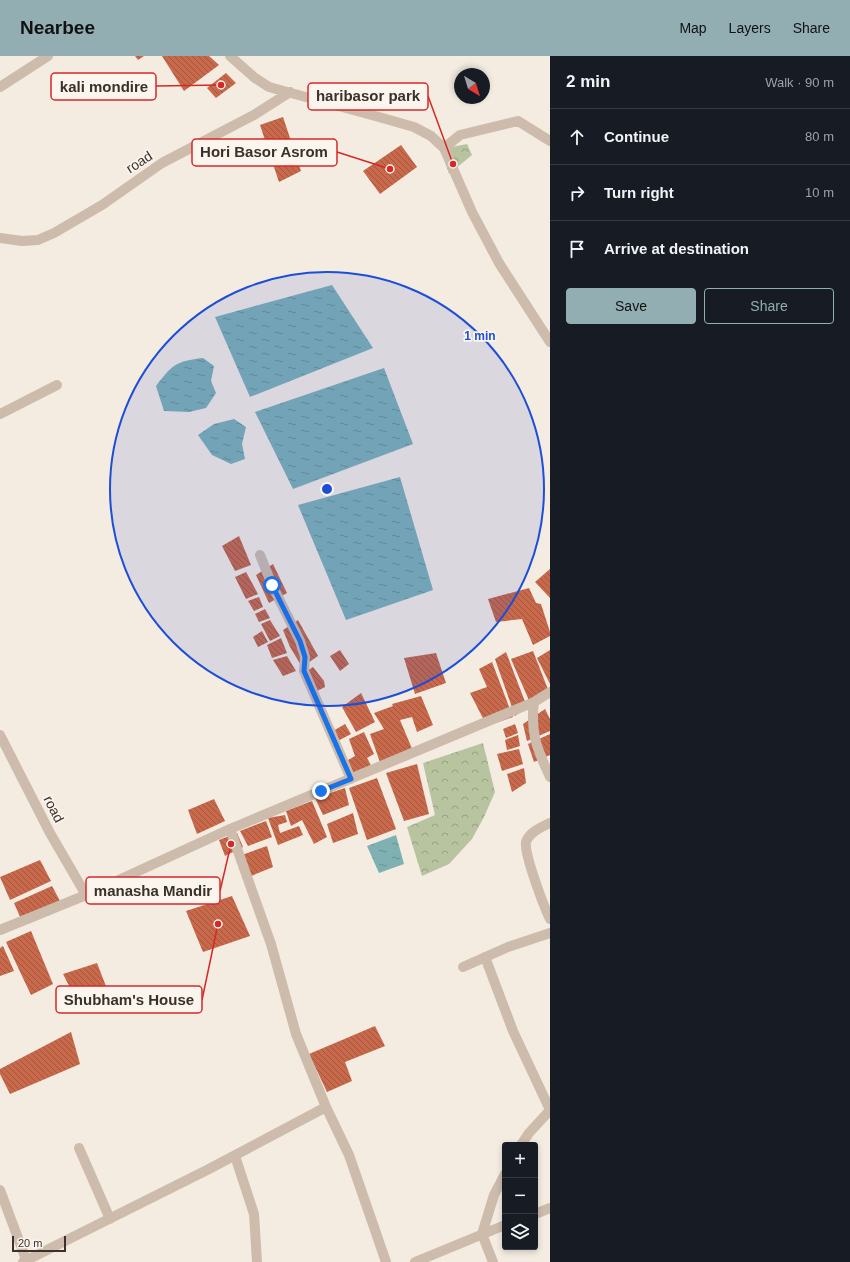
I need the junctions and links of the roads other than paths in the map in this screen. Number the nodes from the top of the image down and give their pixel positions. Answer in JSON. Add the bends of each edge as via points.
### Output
{"nodes":[{"id":1,"x":48,"y":56,"type":"edge"},
{"id":2,"x":230,"y":56,"type":"edge"},
{"id":3,"x":0,"y":87,"type":"edge"},
{"id":4,"x":290,"y":92,"type":"junction"},
{"id":5,"x":550,"y":141,"type":"edge"},
{"id":6,"x":444,"y":148,"type":"junction"},
{"id":7,"x":0,"y":238,"type":"edge"},
{"id":8,"x":550,"y":342,"type":"edge"},
{"id":9,"x":57,"y":385,"type":"dead end"},
{"id":10,"x":0,"y":414,"type":"edge"},
{"id":11,"x":260,"y":555,"type":"dead end"},
{"id":12,"x":550,"y":692,"type":"edge"},
{"id":13,"x":534,"y":702,"type":"junction"},
{"id":14,"x":0,"y":734,"type":"edge"},
{"id":15,"x":550,"y":777,"type":"edge"},
{"id":16,"x":351,"y":779,"type":"junction"},
{"id":17,"x":550,"y":823,"type":"edge"},
{"id":18,"x":230,"y":828,"type":"junction"},
{"id":19,"x":86,"y":895,"type":"junction"},
{"id":20,"x":550,"y":920,"type":"edge"},
{"id":21,"x":0,"y":930,"type":"edge"},
{"id":22,"x":550,"y":933,"type":"edge"},
{"id":23,"x":485,"y":957,"type":"junction"},
{"id":24,"x":464,"y":967,"type":"dead end"},
{"id":25,"x":326,"y":1107,"type":"junction"},
{"id":26,"x":550,"y":1110,"type":"edge"},
{"id":27,"x":523,"y":1142,"type":"edge"},
{"id":28,"x":79,"y":1148,"type":"dead end"},
{"id":29,"x":235,"y":1156,"type":"junction"},
{"id":30,"x":503,"y":1178,"type":"edge"},
{"id":31,"x":0,"y":1190,"type":"edge"},
{"id":32,"x":550,"y":1208,"type":"edge"},
{"id":33,"x":538,"y":1213,"type":"edge"},
{"id":34,"x":110,"y":1219,"type":"junction"},
{"id":35,"x":502,"y":1226,"type":"edge"},
{"id":36,"x":482,"y":1234,"type":"junction"},
{"id":37,"x":25,"y":1261,"type":"edge"},
{"id":38,"x":257,"y":1262,"type":"edge"},
{"id":39,"x":386,"y":1262,"type":"edge"},
{"id":40,"x":415,"y":1262,"type":"edge"},
{"id":41,"x":493,"y":1262,"type":"edge"}],
"edges":[{"from":1,"to":3,"type":"street"},
{"from":2,"to":4,"type":"street","via":[[269,87]]},
{"from":4,"to":6,"type":"street","via":[[414,127],[431,136]]},
{"from":4,"to":7,"type":"street","name":"road","via":[[254,115],[162,163],[102,205],[54,233],[38,240]]},
{"from":5,"to":6,"type":"street","via":[[518,121],[460,135]]},
{"from":6,"to":8,"type":"street","via":[[472,212],[499,263]]},
{"from":9,"to":10,"type":"street"},
{"from":11,"to":16,"type":"street","via":[[300,641],[305,657],[304,671]]},
{"from":12,"to":13,"type":"street"},
{"from":13,"to":15,"type":"street","via":[[534,739]]},
{"from":13,"to":16,"type":"street"},
{"from":14,"to":19,"type":"street","name":"road","via":[[50,834]]},
{"from":16,"to":18,"type":"street"},
{"from":17,"to":20,"type":"street","via":[[533,833],[526,841],[526,854]]},
{"from":18,"to":19,"type":"street"},
{"from":18,"to":25,"type":"street","via":[[271,944],[296,1034]]},
{"from":19,"to":21,"type":"street"},
{"from":22,"to":23,"type":"street"},
{"from":23,"to":24,"type":"street"},
{"from":23,"to":26,"type":"street","via":[[513,1031]]},
{"from":25,"to":29,"type":"street"},
{"from":25,"to":39,"type":"street","via":[[349,1155]]},
{"from":26,"to":27,"type":"street"},
{"from":28,"to":34,"type":"street"},
{"from":29,"to":34,"type":"street"},
{"from":29,"to":38,"type":"street","via":[[254,1214]]},
{"from":30,"to":36,"type":"street","via":[[494,1195]]},
{"from":31,"to":37,"type":"street"},
{"from":32,"to":33,"type":"street"},
{"from":34,"to":37,"type":"street"},
{"from":35,"to":36,"type":"street"},
{"from":36,"to":40,"type":"street"},
{"from":36,"to":41,"type":"street"}]}
